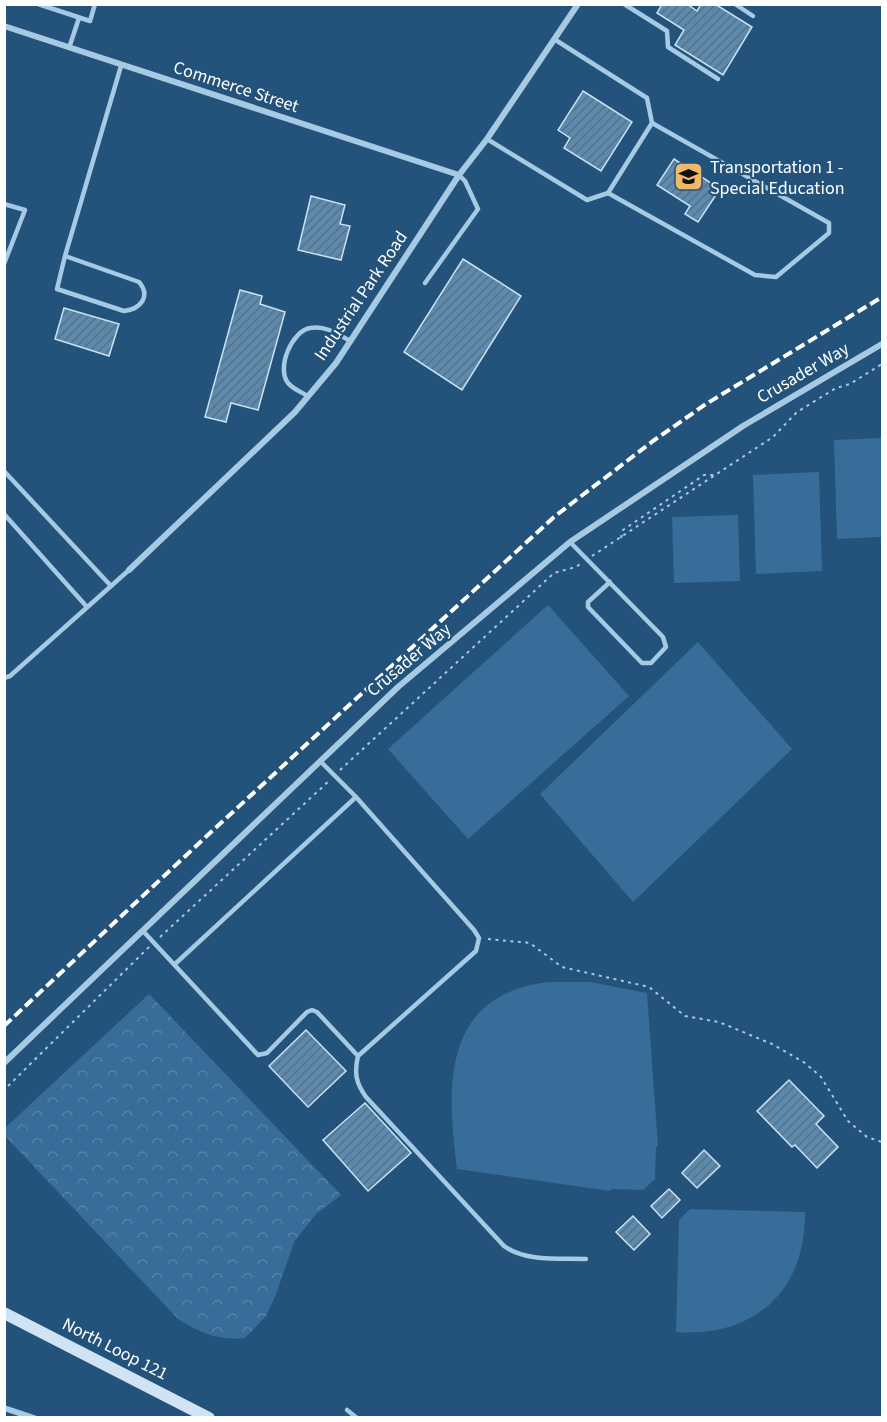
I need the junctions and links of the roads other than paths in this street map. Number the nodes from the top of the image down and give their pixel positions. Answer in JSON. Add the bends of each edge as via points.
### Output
{"nodes":[{"id":1,"x":38,"y":4,"type":"edge"},
{"id":2,"x":95,"y":4,"type":"edge"},
{"id":3,"x":578,"y":4,"type":"edge"},
{"id":4,"x":624,"y":4,"type":"edge"},
{"id":5,"x":735,"y":4,"type":"edge"},
{"id":6,"x":753,"y":16,"type":"dead end"},
{"id":7,"x":79,"y":18,"type":"junction"},
{"id":8,"x":4,"y":26,"type":"edge"},
{"id":9,"x":554,"y":39,"type":"junction"},
{"id":10,"x":69,"y":48,"type":"junction"},
{"id":11,"x":122,"y":66,"type":"junction"},
{"id":12,"x":718,"y":79,"type":"dead end"},
{"id":13,"x":652,"y":123,"type":"junction"},
{"id":14,"x":487,"y":139,"type":"junction"},
{"id":15,"x":459,"y":175,"type":"junction"},
{"id":16,"x":608,"y":193,"type":"junction"},
{"id":17,"x":4,"y":204,"type":"edge"},
{"id":18,"x":65,"y":256,"type":"junction"},
{"id":19,"x":4,"y":264,"type":"edge"},
{"id":20,"x":425,"y":283,"type":"dead end"},
{"id":21,"x":350,"y":341,"type":"junction"},
{"id":22,"x":882,"y":344,"type":"edge"},
{"id":23,"x":308,"y":396,"type":"junction"},
{"id":24,"x":4,"y":471,"type":"edge"},
{"id":25,"x":4,"y":514,"type":"edge"},
{"id":26,"x":570,"y":542,"type":"junction"},
{"id":27,"x":129,"y":570,"type":"joint"},
{"id":28,"x":610,"y":582,"type":"junction"},
{"id":29,"x":111,"y":586,"type":"junction"},
{"id":30,"x":87,"y":607,"type":"junction"},
{"id":31,"x":4,"y":678,"type":"edge"},
{"id":32,"x":320,"y":761,"type":"junction"},
{"id":33,"x":356,"y":797,"type":"junction"},
{"id":34,"x":143,"y":931,"type":"junction"},
{"id":35,"x":175,"y":964,"type":"junction"},
{"id":36,"x":358,"y":1056,"type":"junction"},
{"id":37,"x":4,"y":1063,"type":"edge"},
{"id":38,"x":586,"y":1259,"type":"dead end"},
{"id":39,"x":4,"y":1312,"type":"edge"},
{"id":40,"x":4,"y":1407,"type":"edge"},
{"id":41,"x":347,"y":1410,"type":"dead end"},
{"id":42,"x":34,"y":1418,"type":"edge"},
{"id":43,"x":209,"y":1418,"type":"edge"},
{"id":44,"x":357,"y":1418,"type":"edge"}],
"edges":[{"from":1,"to":7,"type":"lane"},
{"from":2,"to":7,"type":"lane","via":[[90,21]]},
{"from":3,"to":9,"type":"street","name":"Industrial Park Road"},
{"from":4,"to":12,"type":"lane","via":[[667,31],[668,47]]},
{"from":5,"to":6,"type":"lane"},
{"from":7,"to":10,"type":"lane"},
{"from":8,"to":10,"type":"street","name":"Commerce Street"},
{"from":9,"to":13,"type":"lane","via":[[647,98]]},
{"from":9,"to":14,"type":"street","name":"Industrial Park Road"},
{"from":10,"to":11,"type":"street","name":"Commerce Street"},
{"from":11,"to":15,"type":"street","name":"Commerce Street"},
{"from":11,"to":18,"type":"lane"},
{"from":13,"to":16,"type":"lane"},
{"from":13,"to":16,"type":"lane","via":[[829,223],[829,233],[776,277],[755,275]]},
{"from":14,"to":15,"type":"street","name":"Industrial Park Road"},
{"from":14,"to":16,"type":"lane","via":[[587,200]]},
{"from":15,"to":20,"type":"lane","via":[[477,209]]},
{"from":15,"to":21,"type":"street","name":"Industrial Park Road"},
{"from":17,"to":19,"type":"lane","via":[[25,210]]},
{"from":18,"to":18,"type":"lane","via":[[139,282],[145,298],[141,305],[124,311],[57,289]]},
{"from":21,"to":23,"type":"street","name":"Industrial Park Road"},
{"from":21,"to":23,"type":"lane","via":[[331,330],[318,328],[301,332],[293,340],[284,376]]},
{"from":22,"to":26,"type":"street","name":"Crusader Way","via":[[743,426]]},
{"from":23,"to":27,"type":"street","name":"Industrial Park Road"},
{"from":24,"to":29,"type":"lane"},
{"from":25,"to":30,"type":"lane"},
{"from":26,"to":28,"type":"lane"},
{"from":26,"to":32,"type":"street","name":"Crusader Way","via":[[398,687]]},
{"from":27,"to":29,"type":"lane"},
{"from":28,"to":28,"type":"lane","via":[[663,637],[666,646],[651,663],[642,663],[588,608],[588,602]]},
{"from":29,"to":30,"type":"lane"},
{"from":30,"to":31,"type":"lane"},
{"from":32,"to":33,"type":"lane"},
{"from":32,"to":34,"type":"street","name":"Crusader Way"},
{"from":33,"to":35,"type":"lane"},
{"from":33,"to":36,"type":"lane","via":[[479,938],[476,951]]},
{"from":34,"to":35,"type":"lane"},
{"from":34,"to":37,"type":"street","name":"Crusader Way"},
{"from":35,"to":36,"type":"lane","via":[[258,1055],[267,1053],[312,1010]]},
{"from":36,"to":38,"type":"lane","via":[[356,1078],[366,1097],[504,1246],[523,1256]]},
{"from":39,"to":43,"type":"main road","name":"North Loop 121"},
{"from":40,"to":42,"type":"street"},
{"from":41,"to":44,"type":"lane"}]}
